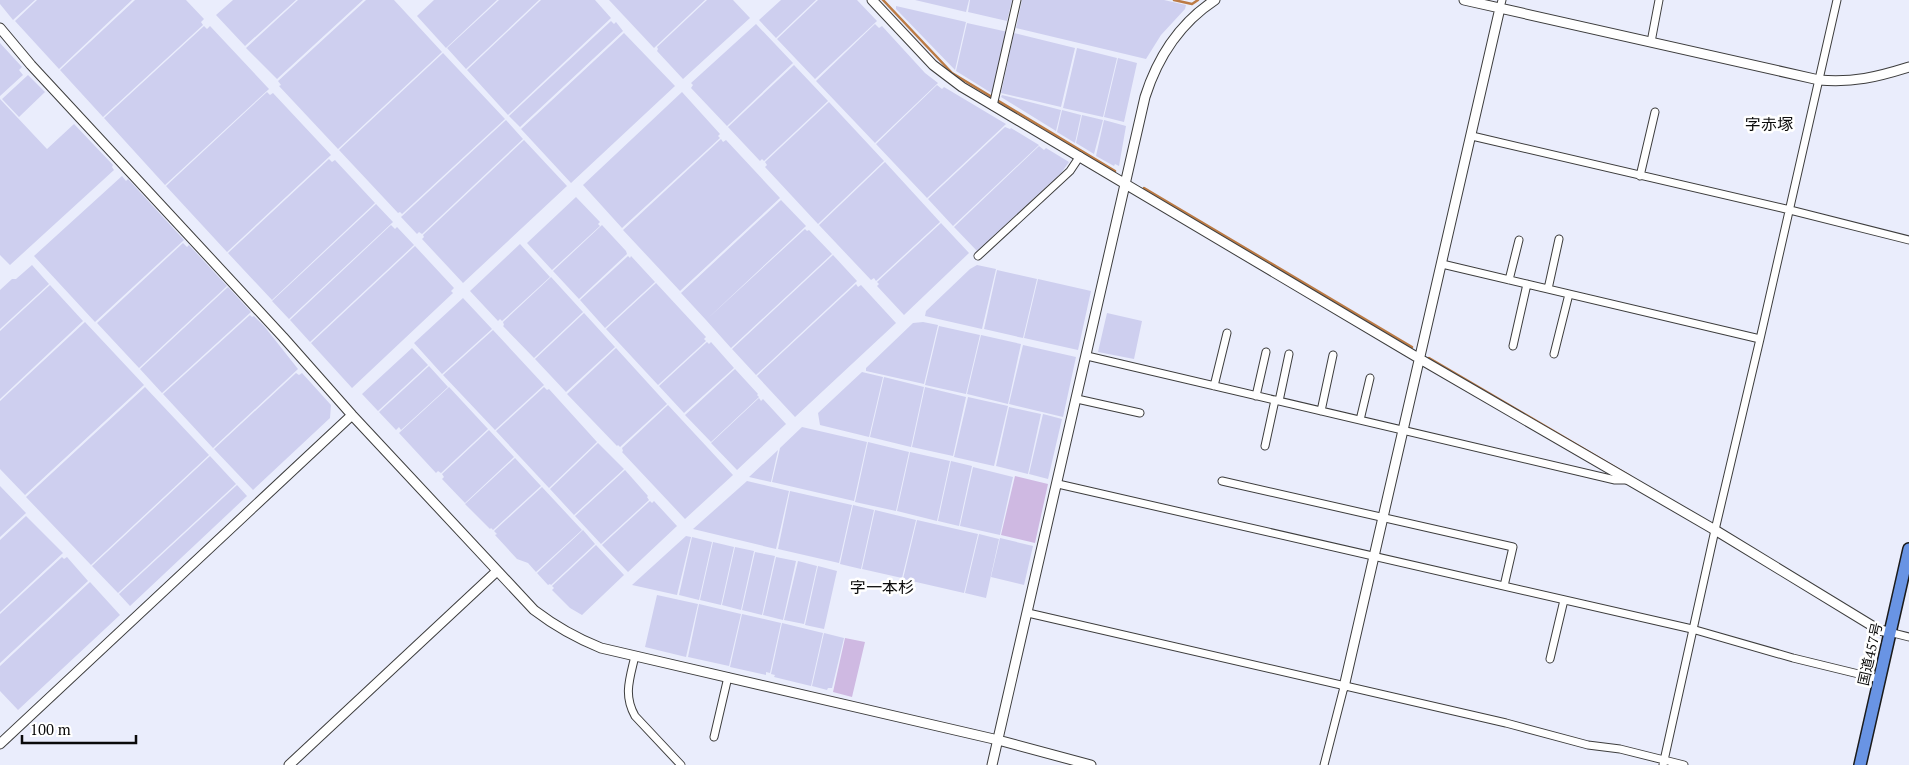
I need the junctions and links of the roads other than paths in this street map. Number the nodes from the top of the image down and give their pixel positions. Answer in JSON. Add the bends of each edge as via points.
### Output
{"nodes":[{"id":1,"x":872,"y":0,"type":"edge"},
{"id":2,"x":1017,"y":0,"type":"edge"},
{"id":3,"x":1215,"y":0,"type":"edge"},
{"id":4,"x":1464,"y":0,"type":"edge"},
{"id":5,"x":1659,"y":0,"type":"edge"},
{"id":6,"x":1837,"y":0,"type":"edge"},
{"id":7,"x":1501,"y":4,"type":"edge"},
{"id":8,"x":0,"y":28,"type":"edge"},
{"id":9,"x":1651,"y":42,"type":"junction"},
{"id":10,"x":1909,"y":67,"type":"edge"},
{"id":11,"x":1819,"y":80,"type":"junction"},
{"id":12,"x":994,"y":101,"type":"junction"},
{"id":13,"x":1655,"y":112,"type":"dead end"},
{"id":14,"x":1472,"y":136,"type":"junction"},
{"id":15,"x":1080,"y":156,"type":"junction"},
{"id":16,"x":1640,"y":176,"type":"junction"},
{"id":17,"x":1126,"y":186,"type":"junction"},
{"id":18,"x":1790,"y":210,"type":"junction"},
{"id":19,"x":1559,"y":239,"type":"dead end"},
{"id":20,"x":1519,"y":240,"type":"dead end"},
{"id":21,"x":1909,"y":240,"type":"edge"},
{"id":22,"x":978,"y":256,"type":"dead end"},
{"id":23,"x":1442,"y":264,"type":"junction"},
{"id":24,"x":1509,"y":280,"type":"junction"},
{"id":25,"x":1526,"y":284,"type":"junction"},
{"id":26,"x":1548,"y":289,"type":"junction"},
{"id":27,"x":1569,"y":294,"type":"junction"},
{"id":28,"x":1227,"y":333,"type":"dead end"},
{"id":29,"x":1760,"y":339,"type":"junction"},
{"id":30,"x":1513,"y":346,"type":"dead end"},
{"id":31,"x":1266,"y":352,"type":"dead end"},
{"id":32,"x":1289,"y":354,"type":"dead end"},
{"id":33,"x":1554,"y":354,"type":"dead end"},
{"id":34,"x":1333,"y":355,"type":"dead end"},
{"id":35,"x":1087,"y":356,"type":"junction"},
{"id":36,"x":1420,"y":359,"type":"junction"},
{"id":37,"x":1370,"y":378,"type":"dead end"},
{"id":38,"x":1214,"y":386,"type":"junction"},
{"id":39,"x":1256,"y":396,"type":"junction"},
{"id":40,"x":1077,"y":399,"type":"junction"},
{"id":41,"x":1277,"y":401,"type":"junction"},
{"id":42,"x":1321,"y":411,"type":"junction"},
{"id":43,"x":1140,"y":413,"type":"dead end"},
{"id":44,"x":352,"y":415,"type":"junction"},
{"id":45,"x":1360,"y":420,"type":"junction"},
{"id":46,"x":1403,"y":430,"type":"junction"},
{"id":47,"x":1265,"y":446,"type":"dead end"},
{"id":48,"x":1626,"y":480,"type":"junction"},
{"id":49,"x":1222,"y":481,"type":"dead end"},
{"id":50,"x":1058,"y":484,"type":"junction"},
{"id":51,"x":1383,"y":517,"type":"junction"},
{"id":52,"x":1715,"y":530,"type":"junction"},
{"id":53,"x":1909,"y":549,"type":"edge"},
{"id":54,"x":1374,"y":557,"type":"junction"},
{"id":55,"x":497,"y":571,"type":"junction"},
{"id":56,"x":1504,"y":586,"type":"junction"},
{"id":57,"x":1564,"y":600,"type":"junction"},
{"id":58,"x":1028,"y":613,"type":"junction"},
{"id":59,"x":1692,"y":629,"type":"junction"},
{"id":60,"x":1890,"y":632,"type":"junction"},
{"id":61,"x":1909,"y":637,"type":"edge"},
{"id":62,"x":635,"y":656,"type":"junction"},
{"id":63,"x":1550,"y":659,"type":"dead end"},
{"id":64,"x":728,"y":677,"type":"junction"},
{"id":65,"x":1879,"y":679,"type":"junction"},
{"id":66,"x":1344,"y":687,"type":"junction"},
{"id":67,"x":714,"y":737,"type":"dead end"},
{"id":68,"x":998,"y":740,"type":"junction"},
{"id":69,"x":0,"y":744,"type":"edge"},
{"id":70,"x":1664,"y":762,"type":"edge"},
{"id":71,"x":289,"y":765,"type":"edge"},
{"id":72,"x":681,"y":765,"type":"edge"},
{"id":73,"x":992,"y":765,"type":"edge"},
{"id":74,"x":1091,"y":765,"type":"edge"},
{"id":75,"x":1324,"y":765,"type":"edge"},
{"id":76,"x":1684,"y":765,"type":"edge"},
{"id":77,"x":1860,"y":765,"type":"edge"}],
"edges":[{"from":1,"to":12,"type":"street","via":[[946,76]]},
{"from":2,"to":12,"type":"street"},
{"from":3,"to":17,"type":"street","via":[[1182,28],[1157,64],[1146,97]]},
{"from":4,"to":7,"type":"street"},
{"from":5,"to":9,"type":"street"},
{"from":6,"to":11,"type":"street"},
{"from":7,"to":9,"type":"street"},
{"from":7,"to":14,"type":"street"},
{"from":8,"to":44,"type":"street"},
{"from":9,"to":11,"type":"street"},
{"from":10,"to":11,"type":"street","via":[[1863,80]]},
{"from":11,"to":18,"type":"street"},
{"from":12,"to":15,"type":"street"},
{"from":13,"to":16,"type":"street"},
{"from":14,"to":16,"type":"street"},
{"from":14,"to":23,"type":"street"},
{"from":15,"to":17,"type":"street"},
{"from":15,"to":22,"type":"street","via":[[1070,171]]},
{"from":16,"to":18,"type":"street"},
{"from":17,"to":35,"type":"street"},
{"from":17,"to":36,"type":"street"},
{"from":18,"to":21,"type":"street"},
{"from":18,"to":29,"type":"street"},
{"from":19,"to":26,"type":"street"},
{"from":20,"to":24,"type":"street"},
{"from":23,"to":24,"type":"street"},
{"from":23,"to":36,"type":"street"},
{"from":24,"to":25,"type":"street"},
{"from":25,"to":26,"type":"street"},
{"from":25,"to":30,"type":"street"},
{"from":26,"to":27,"type":"street"},
{"from":27,"to":29,"type":"street"},
{"from":27,"to":33,"type":"street"},
{"from":28,"to":38,"type":"street"},
{"from":29,"to":52,"type":"street"},
{"from":31,"to":39,"type":"street"},
{"from":32,"to":41,"type":"street"},
{"from":34,"to":42,"type":"street"},
{"from":35,"to":38,"type":"street"},
{"from":35,"to":40,"type":"street"},
{"from":36,"to":46,"type":"street"},
{"from":36,"to":48,"type":"street"},
{"from":37,"to":45,"type":"street"},
{"from":38,"to":39,"type":"street"},
{"from":39,"to":41,"type":"street"},
{"from":40,"to":43,"type":"street"},
{"from":40,"to":50,"type":"street"},
{"from":41,"to":42,"type":"street"},
{"from":41,"to":47,"type":"street"},
{"from":42,"to":45,"type":"street"},
{"from":44,"to":55,"type":"street"},
{"from":44,"to":69,"type":"street"},
{"from":45,"to":46,"type":"street"},
{"from":46,"to":48,"type":"street"},
{"from":46,"to":51,"type":"street"},
{"from":48,"to":52,"type":"street"},
{"from":49,"to":51,"type":"street"},
{"from":50,"to":54,"type":"street"},
{"from":50,"to":58,"type":"street"},
{"from":51,"to":54,"type":"street"},
{"from":51,"to":56,"type":"street","via":[[1513,547]]},
{"from":52,"to":59,"type":"street"},
{"from":52,"to":60,"type":"street","via":[[1879,630]]},
{"from":53,"to":60,"type":"highway","name":"国道457号"},
{"from":54,"to":56,"type":"street"},
{"from":54,"to":66,"type":"street"},
{"from":55,"to":62,"type":"street","via":[[534,610],[555,626],[601,648]]},
{"from":55,"to":71,"type":"street"},
{"from":56,"to":57,"type":"street"},
{"from":57,"to":59,"type":"street"},
{"from":57,"to":63,"type":"street"},
{"from":58,"to":66,"type":"street"},
{"from":58,"to":68,"type":"street"},
{"from":59,"to":65,"type":"street"},
{"from":59,"to":70,"type":"street"},
{"from":60,"to":61,"type":"street"},
{"from":60,"to":65,"type":"highway","name":"国道457号"},
{"from":62,"to":64,"type":"street"},
{"from":62,"to":72,"type":"street","via":[[628,692],[631,709]]},
{"from":64,"to":67,"type":"street"},
{"from":64,"to":68,"type":"street"},
{"from":65,"to":77,"type":"highway","name":"国道457号"},
{"from":66,"to":70,"type":"street","via":[[1588,745],[1620,749]]},
{"from":66,"to":75,"type":"street"},
{"from":68,"to":73,"type":"street"},
{"from":68,"to":74,"type":"street"},
{"from":70,"to":76,"type":"street"}]}
